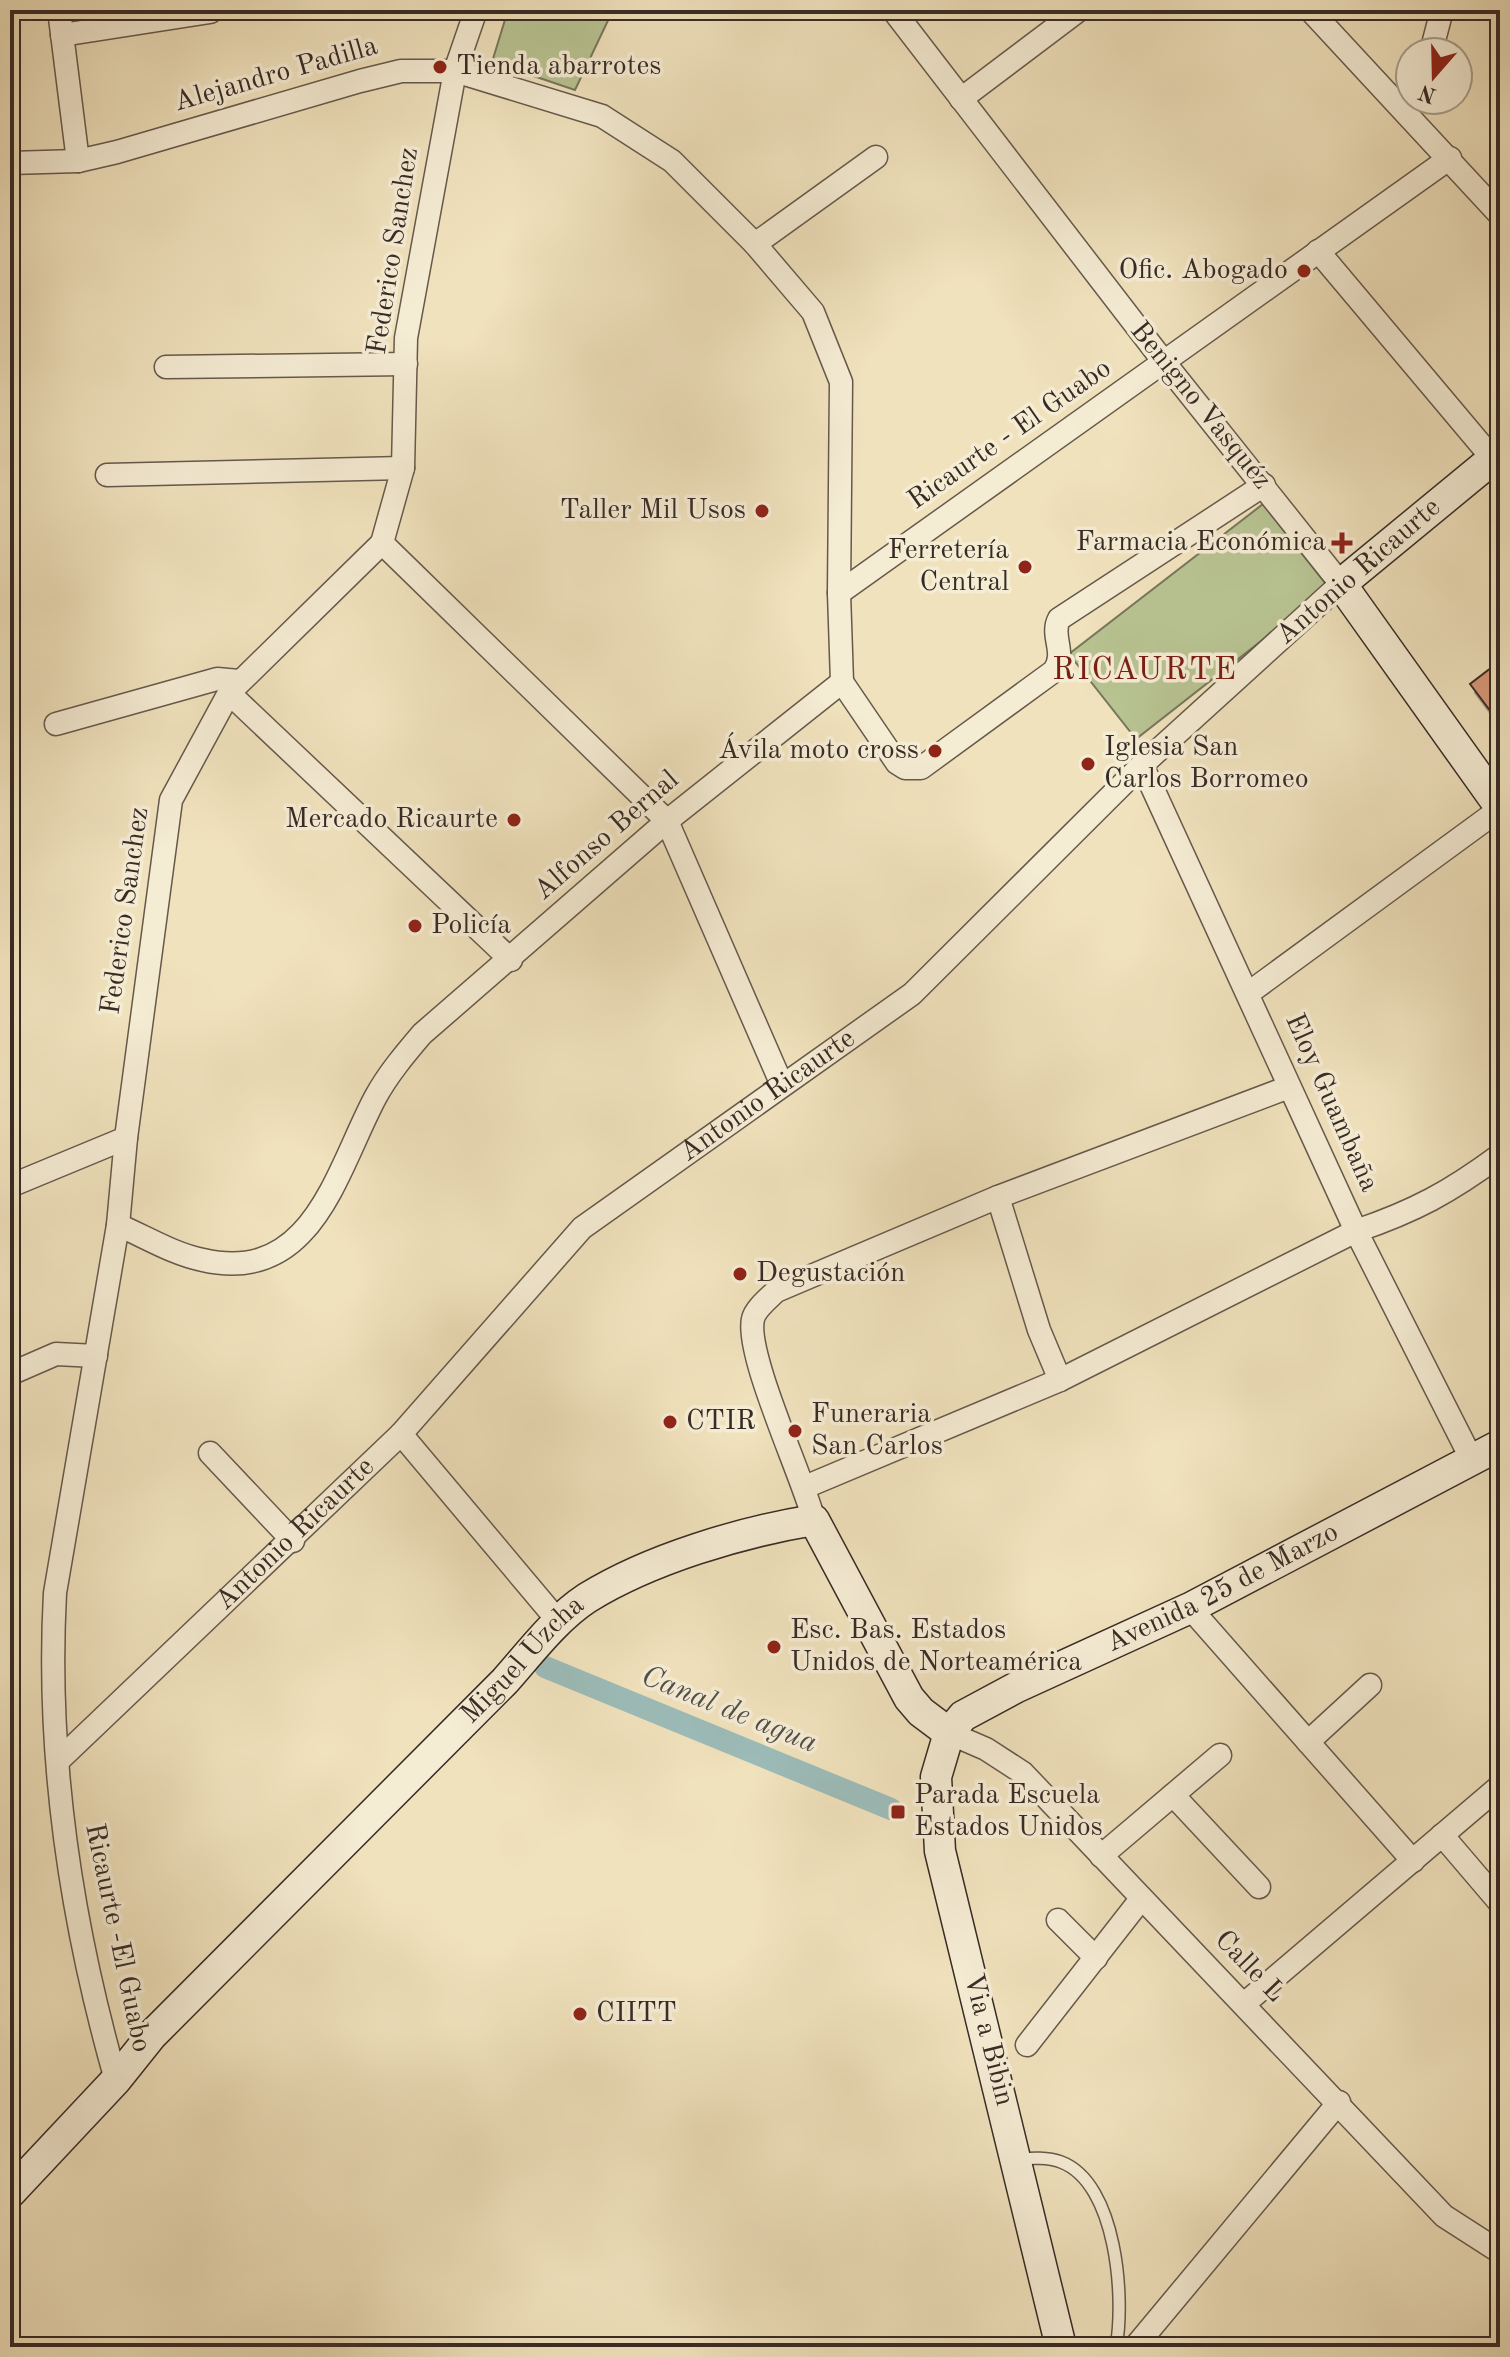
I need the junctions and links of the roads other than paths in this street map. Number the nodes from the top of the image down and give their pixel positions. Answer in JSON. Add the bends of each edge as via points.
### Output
{"nodes":[{"id":1,"x":59,"y":10,"type":"edge"},
{"id":2,"x":476,"y":10,"type":"edge"},
{"id":3,"x":893,"y":10,"type":"edge"},
{"id":4,"x":1079,"y":10,"type":"edge"},
{"id":5,"x":1310,"y":10,"type":"edge"},
{"id":6,"x":1442,"y":10,"type":"edge"},
{"id":7,"x":210,"y":12,"type":"dead end"},
{"id":8,"x":62,"y":35,"type":"junction"},
{"id":9,"x":1435,"y":36,"type":"edge"},
{"id":10,"x":455,"y":71,"type":"junction"},
{"id":11,"x":1394,"y":89,"type":"edge"},
{"id":12,"x":961,"y":99,"type":"junction"},
{"id":13,"x":1421,"y":116,"type":"edge"},
{"id":14,"x":876,"y":157,"type":"dead end"},
{"id":15,"x":1450,"y":158,"type":"junction"},
{"id":16,"x":78,"y":161,"type":"junction"},
{"id":17,"x":10,"y":163,"type":"edge"},
{"id":18,"x":1500,"y":215,"type":"edge"},
{"id":19,"x":755,"y":244,"type":"junction"},
{"id":20,"x":1318,"y":251,"type":"junction"},
{"id":21,"x":1164,"y":362,"type":"junction"},
{"id":22,"x":406,"y":364,"type":"junction"},
{"id":23,"x":166,"y":367,"type":"dead end"},
{"id":24,"x":1496,"y":456,"type":"edge"},
{"id":25,"x":403,"y":468,"type":"junction"},
{"id":26,"x":107,"y":475,"type":"dead end"},
{"id":27,"x":1264,"y":485,"type":"junction"},
{"id":28,"x":382,"y":543,"type":"junction"},
{"id":29,"x":1341,"y":584,"type":"junction"},
{"id":30,"x":839,"y":593,"type":"junction"},
{"id":31,"x":842,"y":682,"type":"junction"},
{"id":32,"x":234,"y":687,"type":"junction"},
{"id":33,"x":56,"y":724,"type":"dead end"},
{"id":34,"x":1142,"y":765,"type":"junction"},
{"id":35,"x":1500,"y":808,"type":"edge"},
{"id":36,"x":667,"y":821,"type":"junction"},
{"id":37,"x":511,"y":960,"type":"junction"},
{"id":38,"x":1250,"y":992,"type":"junction"},
{"id":39,"x":782,"y":1085,"type":"junction"},
{"id":40,"x":1289,"y":1087,"type":"junction"},
{"id":41,"x":126,"y":1138,"type":"junction"},
{"id":42,"x":1500,"y":1155,"type":"edge"},
{"id":43,"x":10,"y":1186,"type":"edge"},
{"id":44,"x":998,"y":1197,"type":"junction"},
{"id":45,"x":118,"y":1225,"type":"junction"},
{"id":46,"x":1356,"y":1231,"type":"junction"},
{"id":47,"x":96,"y":1356,"type":"junction"},
{"id":48,"x":10,"y":1374,"type":"edge"},
{"id":49,"x":1060,"y":1380,"type":"junction"},
{"id":50,"x":401,"y":1434,"type":"junction"},
{"id":51,"x":1500,"y":1445,"type":"edge"},
{"id":52,"x":210,"y":1453,"type":"dead end"},
{"id":53,"x":1473,"y":1462,"type":"junction"},
{"id":54,"x":805,"y":1487,"type":"junction"},
{"id":55,"x":814,"y":1520,"type":"junction"},
{"id":56,"x":293,"y":1541,"type":"junction"},
{"id":57,"x":1190,"y":1608,"type":"junction"},
{"id":58,"x":559,"y":1622,"type":"junction"},
{"id":59,"x":1370,"y":1685,"type":"dead end"},
{"id":60,"x":949,"y":1733,"type":"junction"},
{"id":61,"x":1308,"y":1742,"type":"junction"},
{"id":62,"x":1220,"y":1755,"type":"dead end"},
{"id":63,"x":58,"y":1761,"type":"junction"},
{"id":64,"x":1500,"y":1786,"type":"edge"},
{"id":65,"x":1173,"y":1795,"type":"junction"},
{"id":66,"x":61,"y":1807,"type":"joint"},
{"id":67,"x":1442,"y":1835,"type":"junction"},
{"id":68,"x":1101,"y":1856,"type":"junction"},
{"id":69,"x":1413,"y":1861,"type":"junction"},
{"id":70,"x":1259,"y":1887,"type":"dead end"},
{"id":71,"x":1141,"y":1899,"type":"junction"},
{"id":72,"x":1500,"y":1903,"type":"edge"},
{"id":73,"x":1058,"y":1920,"type":"dead end"},
{"id":74,"x":1096,"y":1958,"type":"junction"},
{"id":75,"x":1244,"y":2004,"type":"junction"},
{"id":76,"x":1027,"y":2045,"type":"dead end"},
{"id":77,"x":116,"y":2080,"type":"junction"},
{"id":78,"x":1339,"y":2102,"type":"junction"},
{"id":79,"x":1017,"y":2159,"type":"junction"},
{"id":80,"x":10,"y":2193,"type":"edge"},
{"id":81,"x":1500,"y":2252,"type":"edge"},
{"id":82,"x":1061,"y":2347,"type":"edge"},
{"id":83,"x":1116,"y":2347,"type":"edge"},
{"id":84,"x":1135,"y":2347,"type":"edge"}],
"edges":[{"from":1,"to":8,"type":"street"},
{"from":2,"to":10,"type":"street","name":"Federico Sanchez"},
{"from":3,"to":12,"type":"street","name":"Benigno Vasquéz"},
{"from":4,"to":12,"type":"street"},
{"from":5,"to":11,"type":"street"},
{"from":6,"to":9,"type":"street"},
{"from":7,"to":8,"type":"street"},
{"from":8,"to":16,"type":"street"},
{"from":10,"to":16,"type":"street","name":"Alejandro Padilla","via":[[401,71]]},
{"from":10,"to":19,"type":"street","name":"Alejandro Padilla","via":[[602,116],[672,161]]},
{"from":10,"to":22,"type":"street","name":"Federico Sanchez","via":[[406,338]]},
{"from":12,"to":21,"type":"street","name":"Benigno Vasquéz"},
{"from":13,"to":15,"type":"street"},
{"from":14,"to":19,"type":"street"},
{"from":15,"to":18,"type":"street"},
{"from":15,"to":20,"type":"street","name":"Ricaurte - El Guabo"},
{"from":16,"to":17,"type":"street","name":"Alejandro Padilla"},
{"from":19,"to":30,"type":"street","name":"Alejandro Padilla","via":[[813,312],[841,382]]},
{"from":20,"to":21,"type":"street","name":"Ricaurte - El Guabo"},
{"from":20,"to":24,"type":"street"},
{"from":21,"to":27,"type":"street","name":"Benigno Vasquéz"},
{"from":21,"to":30,"type":"street","name":"Ricaurte - El Guabo"},
{"from":22,"to":23,"type":"street"},
{"from":22,"to":25,"type":"street","name":"Federico Sanchez"},
{"from":24,"to":29,"type":"main road","name":"Antonio Ricaurte"},
{"from":25,"to":26,"type":"street"},
{"from":25,"to":28,"type":"street","name":"Federico Sanchez"},
{"from":27,"to":29,"type":"street","name":"Benigno Vasquéz"},
{"from":27,"to":31,"type":"street","via":[[1059,619],[1055,630],[1061,654],[1054,671],[921,768],[897,763]]},
{"from":28,"to":32,"type":"street","name":"Federico Sanchez"},
{"from":28,"to":36,"type":"street"},
{"from":29,"to":34,"type":"street","name":"Antonio Ricaurte"},
{"from":29,"to":35,"type":"main road","name":"Benigno Vasquéz"},
{"from":30,"to":31,"type":"street"},
{"from":31,"to":36,"type":"street","name":"Alfonso Bernal"},
{"from":32,"to":33,"type":"street","via":[[217,679]]},
{"from":32,"to":37,"type":"street"},
{"from":32,"to":41,"type":"street","name":"Federico Sanchez","via":[[171,800]]},
{"from":34,"to":38,"type":"street","name":"Eloy Guambaña"},
{"from":34,"to":39,"type":"street","name":"Antonio Ricaurte","via":[[912,994]]},
{"from":35,"to":38,"type":"street"},
{"from":36,"to":37,"type":"street","name":"Alfonso Bernal"},
{"from":36,"to":39,"type":"street"},
{"from":37,"to":45,"type":"street","name":"Alfonso Bernal","via":[[422,1034],[398,1063],[376,1096],[318,1215],[296,1242],[270,1257],[237,1264],[203,1260]]},
{"from":38,"to":40,"type":"street","name":"Eloy Guambaña"},
{"from":39,"to":50,"type":"street","name":"Antonio Ricaurte","via":[[582,1228]]},
{"from":40,"to":44,"type":"street"},
{"from":40,"to":46,"type":"street","name":"Eloy Guambaña"},
{"from":41,"to":43,"type":"street"},
{"from":41,"to":45,"type":"street","name":"Federico Sanchez"},
{"from":42,"to":46,"type":"street","via":[[1447,1194]]},
{"from":44,"to":49,"type":"street"},
{"from":44,"to":54,"type":"street","via":[[776,1291],[753,1316],[751,1346]]},
{"from":45,"to":47,"type":"street","name":"Federico Sanchez"},
{"from":46,"to":49,"type":"street"},
{"from":46,"to":53,"type":"street","name":"Eloy Guambaña"},
{"from":47,"to":48,"type":"street","via":[[56,1354]]},
{"from":47,"to":63,"type":"street","name":"Federico Sanchez","via":[[55,1593],[52,1654]]},
{"from":49,"to":54,"type":"street"},
{"from":50,"to":56,"type":"street","name":"Antonio Ricaurte"},
{"from":50,"to":58,"type":"street"},
{"from":51,"to":53,"type":"main road","name":"Avenida 25 de Marzo"},
{"from":52,"to":56,"type":"street"},
{"from":53,"to":57,"type":"main road","name":"Avenida 25 de Marzo"},
{"from":54,"to":55,"type":"street"},
{"from":55,"to":58,"type":"main road","name":"Miguel Uzcha","via":[[748,1533],[683,1555],[586,1599]]},
{"from":55,"to":60,"type":"main road","via":[[909,1698]]},
{"from":56,"to":63,"type":"street","name":"Antonio Ricaurte"},
{"from":57,"to":60,"type":"main road","name":"Avenida 25 de Marzo","via":[[994,1698],[963,1716]]},
{"from":57,"to":61,"type":"street"},
{"from":58,"to":77,"type":"main road","name":"Miguel Uzcha","via":[[152,2035]]},
{"from":59,"to":61,"type":"street"},
{"from":60,"to":68,"type":"street","name":"Calle L","via":[[995,1753],[1023,1773]]},
{"from":60,"to":79,"type":"main road","name":"Via a Bibin","via":[[936,1777],[940,1851]]},
{"from":61,"to":69,"type":"street"},
{"from":62,"to":65,"type":"street"},
{"from":63,"to":66,"type":"street","name":"Federico Sanchez"},
{"from":64,"to":67,"type":"street"},
{"from":65,"to":68,"type":"street"},
{"from":65,"to":70,"type":"street"},
{"from":66,"to":77,"type":"street","name":"Ricaurte -El Guabo","via":[[69,1881]]},
{"from":67,"to":69,"type":"street"},
{"from":67,"to":72,"type":"street"},
{"from":68,"to":71,"type":"street","name":"Calle L"},
{"from":69,"to":75,"type":"street"},
{"from":71,"to":74,"type":"street"},
{"from":71,"to":75,"type":"street","name":"Calle L"},
{"from":73,"to":74,"type":"street"},
{"from":74,"to":76,"type":"street"},
{"from":75,"to":78,"type":"street","name":"Calle L"},
{"from":77,"to":80,"type":"main road","name":"Miguel Uzcha"},
{"from":78,"to":81,"type":"street","name":"Calle L","via":[[1444,2216]]},
{"from":78,"to":84,"type":"street"},
{"from":79,"to":82,"type":"main road","name":"Via a Bibin"},
{"from":79,"to":83,"type":"lane","via":[[1063,2162],[1085,2181],[1104,2214],[1122,2315]]}]}
